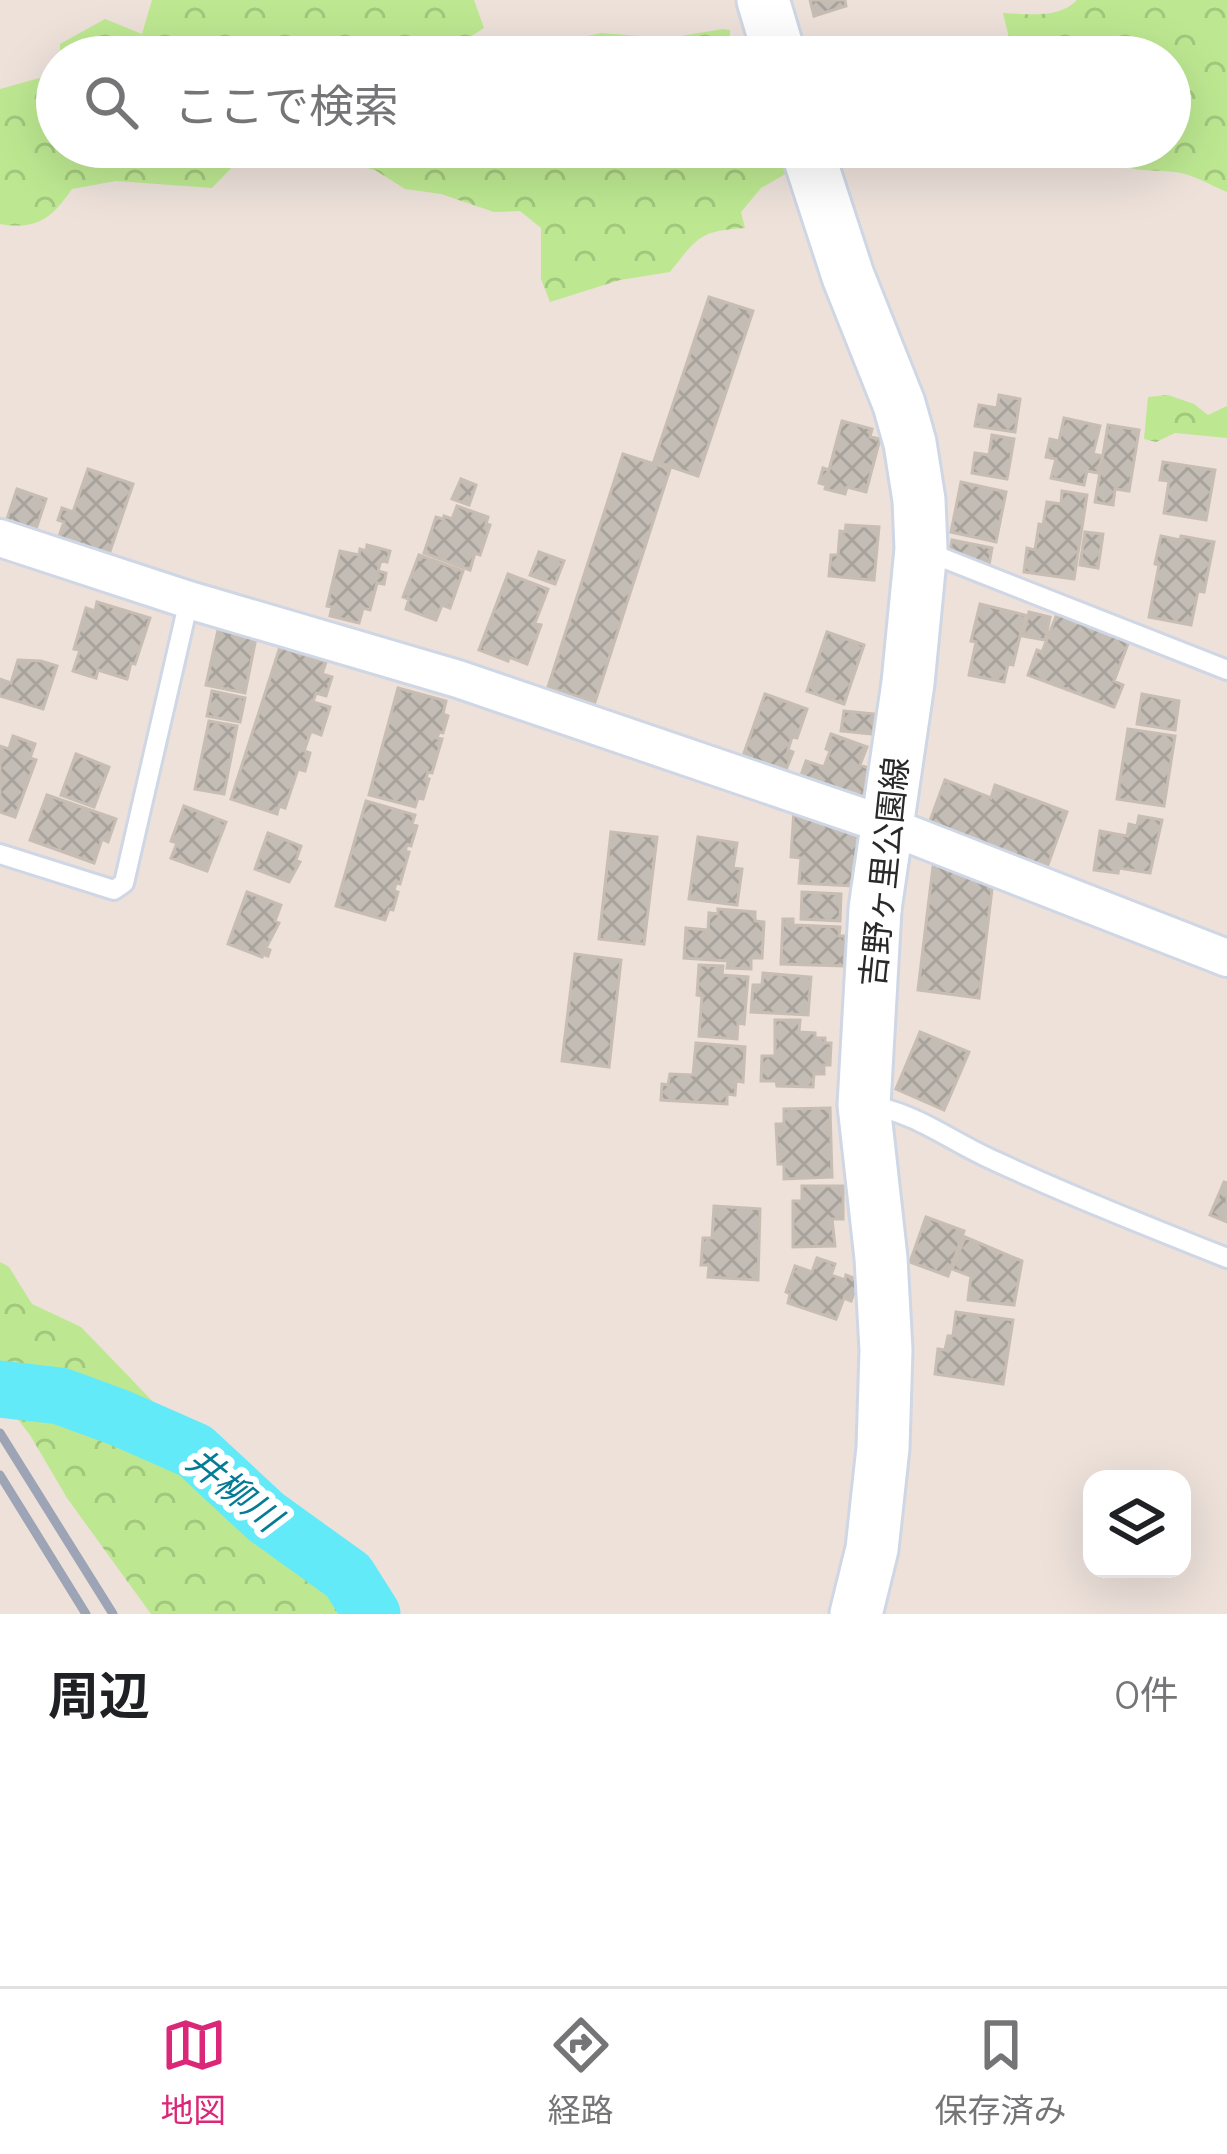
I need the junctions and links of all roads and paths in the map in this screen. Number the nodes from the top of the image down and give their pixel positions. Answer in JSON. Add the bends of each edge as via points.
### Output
{"nodes":[{"id":1,"x":763,"y":0,"type":"edge"},
{"id":2,"x":774,"y":36,"type":"edge"},
{"id":3,"x":813,"y":168,"type":"edge"},
{"id":4,"x":0,"y":538,"type":"edge"},
{"id":5,"x":921,"y":549,"type":"junction"},
{"id":6,"x":189,"y":600,"type":"junction"},
{"id":7,"x":1227,"y":670,"type":"edge"},
{"id":8,"x":886,"y":825,"type":"junction"},
{"id":9,"x":0,"y":854,"type":"edge"},
{"id":10,"x":1227,"y":958,"type":"edge"},
{"id":11,"x":863,"y":1105,"type":"junction"},
{"id":12,"x":1227,"y":1258,"type":"edge"},
{"id":13,"x":856,"y":1614,"type":"edge"}],
"edges":[{"from":1,"to":2,"type":"main road"},
{"from":3,"to":5,"type":"main road","name":"吉野ヶ里公園線","via":[[899,404]]},
{"from":4,"to":6,"type":"street"},
{"from":5,"to":7,"type":"lane"},
{"from":5,"to":8,"type":"main road","name":"吉野ヶ里公園線"},
{"from":6,"to":8,"type":"street","via":[[458,680]]},
{"from":6,"to":9,"type":"lane","via":[[124,883],[114,890]]},
{"from":8,"to":10,"type":"street"},
{"from":8,"to":11,"type":"main road","name":"吉野ヶ里公園線"},
{"from":11,"to":12,"type":"lane","via":[[942,1130],[1045,1184]]},
{"from":11,"to":13,"type":"main road","name":"吉野ヶ里公園線","via":[[886,1350],[874,1529]]}]}
